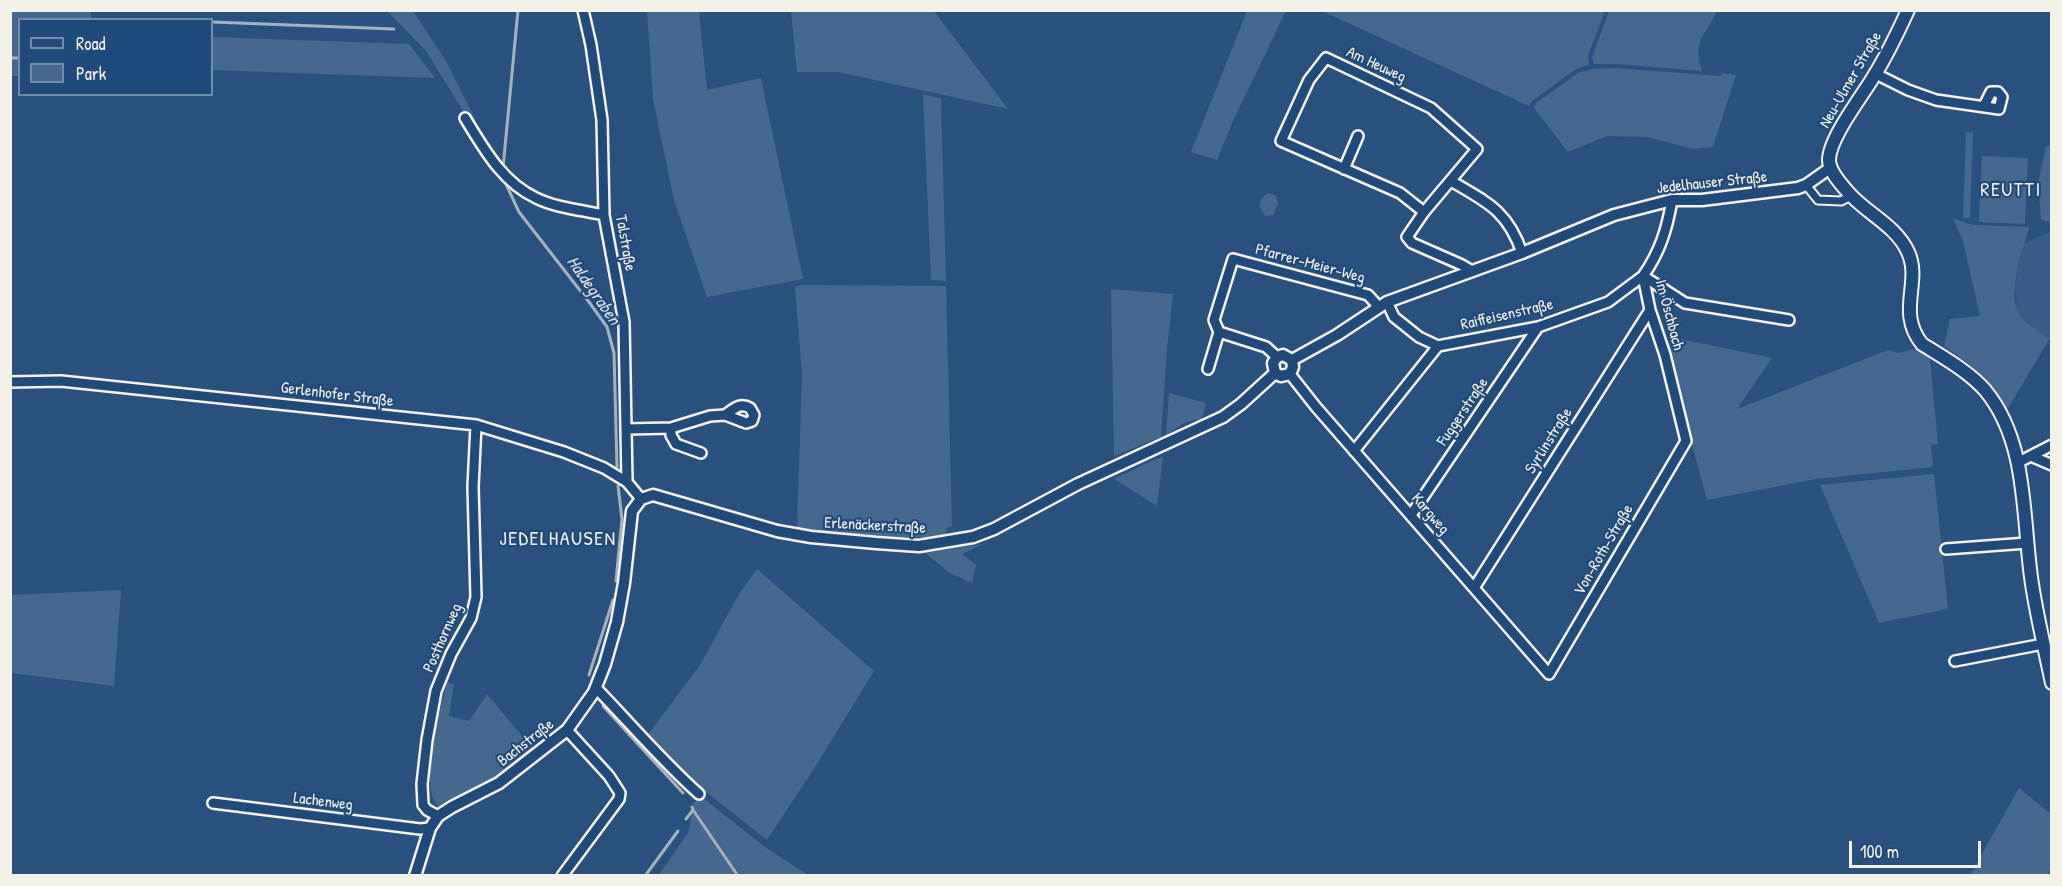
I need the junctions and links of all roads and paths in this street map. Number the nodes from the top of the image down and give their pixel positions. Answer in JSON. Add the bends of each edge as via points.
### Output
{"nodes":[{"id":1,"x":583,"y":10,"type":"edge"},
{"id":2,"x":1908,"y":10,"type":"edge"},
{"id":3,"x":1876,"y":74,"type":"junction"},
{"id":4,"x":1984,"y":106,"type":"dead end"},
{"id":5,"x":465,"y":118,"type":"dead end"},
{"id":6,"x":1358,"y":136,"type":"dead end"},
{"id":7,"x":1830,"y":168,"type":"junction"},
{"id":8,"x":1344,"y":169,"type":"junction"},
{"id":9,"x":1451,"y":181,"type":"junction"},
{"id":10,"x":1806,"y":185,"type":"junction"},
{"id":11,"x":1851,"y":196,"type":"junction"},
{"id":12,"x":1672,"y":200,"type":"junction"},
{"id":13,"x":1424,"y":212,"type":"junction"},
{"id":14,"x":604,"y":215,"type":"junction"},
{"id":15,"x":1522,"y":253,"type":"junction"},
{"id":16,"x":1472,"y":271,"type":"junction"},
{"id":17,"x":1643,"y":276,"type":"junction"},
{"id":18,"x":1382,"y":304,"type":"junction"},
{"id":19,"x":1650,"y":309,"type":"junction"},
{"id":20,"x":1790,"y":321,"type":"dead end"},
{"id":21,"x":1538,"y":327,"type":"junction"},
{"id":22,"x":1219,"y":332,"type":"junction"},
{"id":23,"x":1438,"y":346,"type":"junction"},
{"id":24,"x":1277,"y":357,"type":"junction"},
{"id":25,"x":1292,"y":360,"type":"junction"},
{"id":26,"x":1208,"y":369,"type":"dead end"},
{"id":27,"x":1275,"y":373,"type":"junction"},
{"id":28,"x":1290,"y":374,"type":"junction"},
{"id":29,"x":10,"y":382,"type":"edge"},
{"id":30,"x":725,"y":415,"type":"dead end"},
{"id":31,"x":476,"y":425,"type":"junction"},
{"id":32,"x":671,"y":428,"type":"junction"},
{"id":33,"x":627,"y":429,"type":"junction"},
{"id":34,"x":1686,"y":441,"type":"joint"},
{"id":35,"x":2052,"y":445,"type":"edge"},
{"id":36,"x":1354,"y":451,"type":"junction"},
{"id":37,"x":701,"y":453,"type":"dead end"},
{"id":38,"x":2031,"y":456,"type":"junction"},
{"id":39,"x":2017,"y":463,"type":"junction"},
{"id":40,"x":2052,"y":465,"type":"edge"},
{"id":41,"x":627,"y":482,"type":"junction"},
{"id":42,"x":641,"y":499,"type":"junction"},
{"id":43,"x":1412,"y":515,"type":"junction"},
{"id":44,"x":2028,"y":543,"type":"junction"},
{"id":45,"x":1946,"y":549,"type":"dead end"},
{"id":46,"x":1474,"y":588,"type":"junction"},
{"id":47,"x":2043,"y":644,"type":"junction"},
{"id":48,"x":1955,"y":661,"type":"dead end"},
{"id":49,"x":1549,"y":674,"type":"joint"},
{"id":50,"x":2052,"y":683,"type":"edge"},
{"id":51,"x":596,"y":688,"type":"junction"},
{"id":52,"x":567,"y":730,"type":"junction"},
{"id":53,"x":699,"y":794,"type":"dead end"},
{"id":54,"x":213,"y":803,"type":"dead end"},
{"id":55,"x":438,"y":816,"type":"junction"},
{"id":56,"x":430,"y":828,"type":"junction"},
{"id":57,"x":415,"y":876,"type":"edge"},
{"id":58,"x":562,"y":876,"type":"edge"}],
"edges":[{"from":1,"to":14,"type":"street","name":"Talstraße","via":[[602,120]]},
{"from":2,"to":3,"type":"main road","name":"Neu-Ulmer Straße"},
{"from":3,"to":4,"type":"street","via":[[1936,100]]},
{"from":3,"to":7,"type":"main road","name":"Neu-Ulmer Straße","via":[[1835,140],[1829,156]]},
{"from":5,"to":14,"type":"street","via":[[495,166],[522,190],[562,207]]},
{"from":6,"to":8,"type":"street"},
{"from":7,"to":10,"type":"street","name":"Jedelhauser Straße"},
{"from":7,"to":11,"type":"main road"},
{"from":8,"to":9,"type":"street","name":"Am Heuweg","via":[[1281,141],[1309,80],[1326,58],[1431,108],[1477,149]]},
{"from":8,"to":13,"type":"street","name":"Am Heuweg","via":[[1400,193]]},
{"from":9,"to":13,"type":"street","name":"Am Heuweg"},
{"from":9,"to":15,"type":"street","via":[[1502,215],[1516,234]]},
{"from":10,"to":11,"type":"street","via":[[1818,200],[1841,201]]},
{"from":10,"to":12,"type":"street","name":"Jedelhauser Straße","via":[[1720,198]]},
{"from":11,"to":39,"type":"main road","via":[[1902,242],[1911,259],[1909,319],[1913,331],[1922,344],[1968,374],[1985,391],[2008,429]]},
{"from":12,"to":15,"type":"street","name":"Jedelhauser Straße","via":[[1614,215]]},
{"from":12,"to":17,"type":"street","name":"Im Öschbach","via":[[1658,252]]},
{"from":13,"to":16,"type":"street","name":"Am Heuweg","via":[[1407,237]]},
{"from":14,"to":33,"type":"street","name":"Talstraße","via":[[624,322]]},
{"from":15,"to":16,"type":"street","name":"Jedelhauser Straße"},
{"from":16,"to":18,"type":"street","name":"Jedelhauser Straße"},
{"from":17,"to":19,"type":"street","name":"Im Öschbach"},
{"from":17,"to":20,"type":"street","via":[[1685,303]]},
{"from":17,"to":21,"type":"street","name":"Raiffeisenstraße","via":[[1608,302]]},
{"from":18,"to":22,"type":"street","name":"Pfarrer-Meier-Weg","via":[[1368,295],[1233,259],[1214,320]]},
{"from":18,"to":23,"type":"street","via":[[1419,337]]},
{"from":18,"to":25,"type":"street","name":"Jedelhauser Straße"},
{"from":19,"to":34,"type":"street","name":"Im Öschbach"},
{"from":19,"to":46,"type":"street","name":"Syrlinstraße"},
{"from":21,"to":23,"type":"street","name":"Raiffeisenstraße"},
{"from":21,"to":43,"type":"street","name":"Fuggerstraße"},
{"from":22,"to":24,"type":"street","via":[[1266,347]]},
{"from":22,"to":26,"type":"street","name":"Pfarrer-Meier-Weg"},
{"from":23,"to":36,"type":"street"},
{"from":24,"to":25,"type":"street","via":[[1283,355]]},
{"from":24,"to":27,"type":"street","via":[[1272,366]]},
{"from":25,"to":28,"type":"street"},
{"from":27,"to":28,"type":"street"},
{"from":27,"to":42,"type":"street","name":"Erlenäckerstraße","via":[[1223,417],[973,537],[919,546],[811,537],[653,495]]},
{"from":28,"to":36,"type":"street","name":"Kargweg"},
{"from":29,"to":31,"type":"street","name":"Gerlenhofer Straße","via":[[61,381]]},
{"from":30,"to":32,"type":"street"},
{"from":31,"to":41,"type":"street","name":"Gerlenhofer Straße","via":[[564,452]]},
{"from":31,"to":55,"type":"street","name":"Posthornweg","via":[[476,597],[471,618],[436,691],[424,762],[423,805]]},
{"from":32,"to":33,"type":"street"},
{"from":32,"to":37,"type":"street","via":[[676,444]]},
{"from":33,"to":41,"type":"street","name":"Talstraße"},
{"from":34,"to":49,"type":"street","name":"Von-Roth-Straße"},
{"from":35,"to":38,"type":"street"},
{"from":36,"to":43,"type":"street","name":"Kargweg"},
{"from":38,"to":39,"type":"street"},
{"from":38,"to":40,"type":"street"},
{"from":39,"to":44,"type":"main road"},
{"from":41,"to":42,"type":"street","name":"Gerlenhofer Straße"},
{"from":42,"to":51,"type":"street","name":"Bachstraße","via":[[632,511],[617,622]]},
{"from":43,"to":46,"type":"street","name":"Kargweg"},
{"from":44,"to":45,"type":"street"},
{"from":44,"to":47,"type":"main road"},
{"from":46,"to":49,"type":"street","name":"Kargweg"},
{"from":47,"to":48,"type":"street"},
{"from":47,"to":50,"type":"main road"},
{"from":51,"to":52,"type":"street","name":"Bachstraße"},
{"from":51,"to":53,"type":"street"},
{"from":52,"to":55,"type":"street","name":"Bachstraße","via":[[499,783]]},
{"from":52,"to":58,"type":"street","via":[[620,793]]},
{"from":54,"to":56,"type":"street","name":"Lachenweg"},
{"from":55,"to":56,"type":"street","name":"Bachstraße"},
{"from":56,"to":57,"type":"street","name":"Bachstraße"}]}
